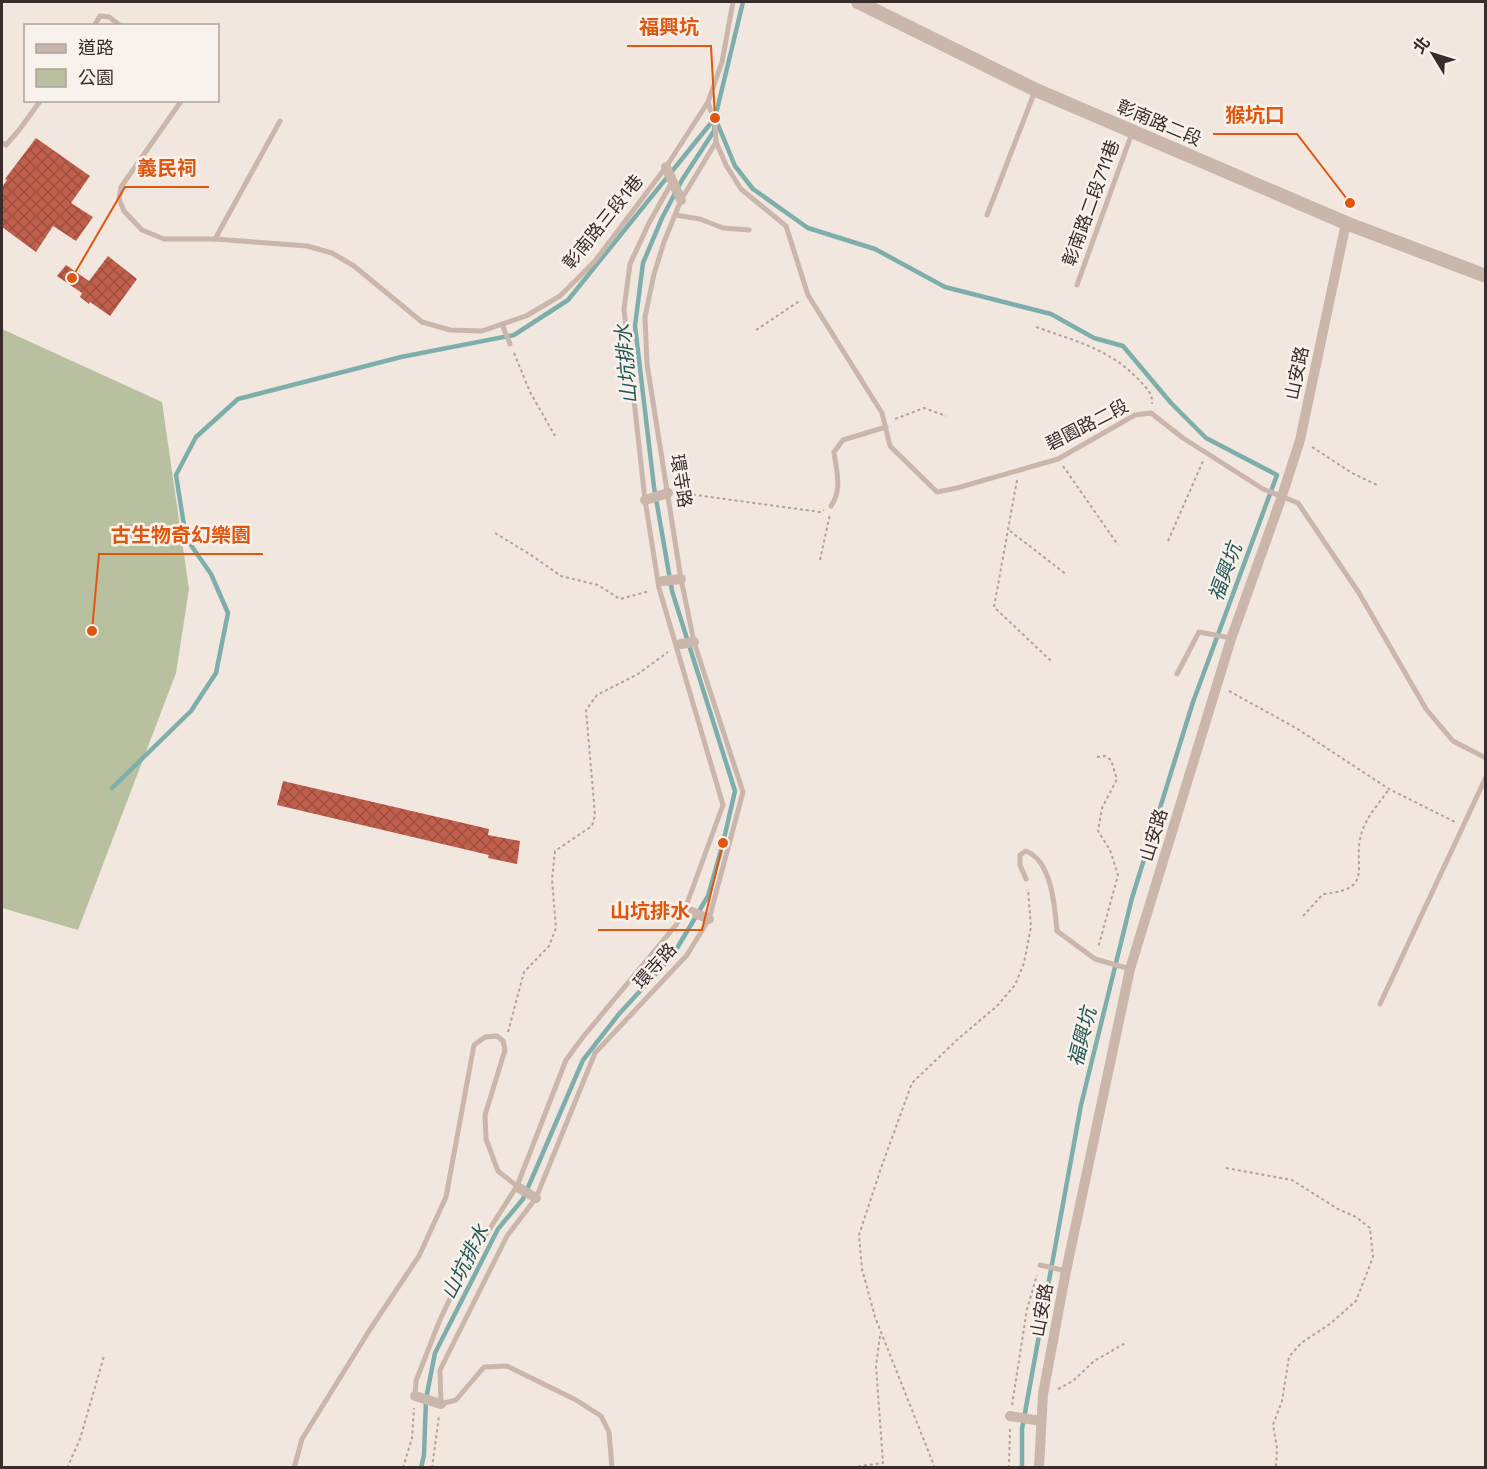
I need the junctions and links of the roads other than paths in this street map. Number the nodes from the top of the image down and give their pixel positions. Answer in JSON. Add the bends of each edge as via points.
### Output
{"nodes":[{"id":1,"x":734,"y":2,"type":"edge"},
{"id":2,"x":858,"y":2,"type":"edge"},
{"id":3,"x":95,"y":24,"type":"edge"},
{"id":4,"x":119,"y":24,"type":"edge"},
{"id":5,"x":1036,"y":90,"type":"junction"},
{"id":6,"x":39,"y":102,"type":"edge"},
{"id":7,"x":181,"y":102,"type":"edge"},
{"id":8,"x":708,"y":102,"type":"junction"},
{"id":9,"x":280,"y":122,"type":"dead end"},
{"id":10,"x":1133,"y":131,"type":"junction"},
{"id":11,"x":716,"y":142,"type":"junction"},
{"id":12,"x":2,"y":143,"type":"edge"},
{"id":13,"x":666,"y":167,"type":"junction"},
{"id":14,"x":672,"y":182,"type":"junction"},
{"id":15,"x":681,"y":200,"type":"junction"},
{"id":16,"x":675,"y":215,"type":"junction"},
{"id":17,"x":987,"y":215,"type":"dead end"},
{"id":18,"x":1346,"y":223,"type":"junction"},
{"id":19,"x":748,"y":230,"type":"dead end"},
{"id":20,"x":215,"y":239,"type":"junction"},
{"id":21,"x":1485,"y":276,"type":"edge"},
{"id":22,"x":1077,"y":285,"type":"dead end"},
{"id":23,"x":502,"y":324,"type":"junction"},
{"id":24,"x":510,"y":344,"type":"road end"},
{"id":25,"x":886,"y":427,"type":"junction"},
{"id":26,"x":664,"y":495,"type":"junction"},
{"id":27,"x":1282,"y":496,"type":"junction"},
{"id":28,"x":646,"y":500,"type":"junction"},
{"id":29,"x":831,"y":506,"type":"road end"},
{"id":30,"x":669,"y":582,"type":"junction"},
{"id":31,"x":1231,"y":639,"type":"junction"},
{"id":32,"x":686,"y":643,"type":"junction"},
{"id":33,"x":1177,"y":674,"type":"dead end"},
{"id":34,"x":1485,"y":758,"type":"edge"},
{"id":35,"x":1485,"y":777,"type":"edge"},
{"id":36,"x":1026,"y":879,"type":"road end"},
{"id":37,"x":685,"y":909,"type":"junction"},
{"id":38,"x":703,"y":917,"type":"junction"},
{"id":39,"x":1130,"y":969,"type":"junction"},
{"id":40,"x":1380,"y":1004,"type":"dead end"},
{"id":41,"x":518,"y":1187,"type":"junction"},
{"id":42,"x":533,"y":1196,"type":"junction"},
{"id":43,"x":1040,"y":1265,"type":"road end"},
{"id":44,"x":1066,"y":1271,"type":"junction"},
{"id":45,"x":417,"y":1397,"type":"joint"},
{"id":46,"x":437,"y":1402,"type":"junction"},
{"id":47,"x":1010,"y":1416,"type":"road end"},
{"id":48,"x":1041,"y":1421,"type":"junction"},
{"id":49,"x":294,"y":1467,"type":"edge"},
{"id":50,"x":612,"y":1467,"type":"edge"},
{"id":51,"x":1039,"y":1467,"type":"edge"}],
"edges":[{"from":1,"to":8,"type":"lane","name":"彰南路三段1巷","via":[[722,62]]},
{"from":2,"to":5,"type":"street","name":"彰南路二段"},
{"from":3,"to":4,"type":"lane","via":[[100,16],[109,16]]},
{"from":5,"to":10,"type":"street","name":"彰南路二段"},
{"from":5,"to":17,"type":"lane"},
{"from":6,"to":12,"type":"lane","via":[[6,145]]},
{"from":7,"to":20,"type":"lane","name":"彰南路三段1巷","via":[[121,188],[120,206],[142,230],[164,239]]},
{"from":8,"to":11,"type":"lane","name":"碧園路二段"},
{"from":8,"to":13,"type":"lane","name":"彰南路三段1巷"},
{"from":9,"to":20,"type":"lane"},
{"from":10,"to":18,"type":"street","name":"彰南路二段"},
{"from":10,"to":22,"type":"lane","name":"彰南路二段711巷"},
{"from":11,"to":15,"type":"lane","name":"環寺路"},
{"from":11,"to":25,"type":"lane","name":"碧園路二段","via":[[741,189],[786,225],[808,295],[882,413]]},
{"from":13,"to":14,"type":"street"},
{"from":13,"to":23,"type":"lane","name":"彰南路三段1巷","via":[[595,261],[560,296],[526,316]]},
{"from":14,"to":15,"type":"street"},
{"from":14,"to":28,"type":"lane","name":"環寺路","via":[[630,264],[624,309]]},
{"from":15,"to":16,"type":"lane","name":"環寺路"},
{"from":16,"to":19,"type":"lane","via":[[723,228]]},
{"from":16,"to":26,"type":"lane","name":"環寺路","via":[[654,274],[645,317]]},
{"from":18,"to":21,"type":"street","name":"彰南路二段"},
{"from":18,"to":27,"type":"street","name":"山安路","via":[[1300,440]]},
{"from":20,"to":23,"type":"lane","name":"彰南路三段1巷","via":[[307,246],[332,254],[354,266],[422,322],[434,326],[482,331]]},
{"from":23,"to":24,"type":"lane"},
{"from":25,"to":27,"type":"lane","name":"碧園路二段","via":[[890,446],[937,492],[1058,459],[1135,415],[1151,413],[1263,489]]},
{"from":25,"to":29,"type":"lane","via":[[843,440],[834,452],[839,481]]},
{"from":26,"to":28,"type":"street"},
{"from":26,"to":30,"type":"lane","name":"環寺路"},
{"from":27,"to":31,"type":"street","name":"山安路"},
{"from":27,"to":34,"type":"lane","name":"碧園路二段","via":[[1298,503],[1318,531],[1426,709],[1453,741]]},
{"from":28,"to":30,"type":"lane","name":"環寺路"},
{"from":30,"to":32,"type":"lane","name":"環寺路"},
{"from":30,"to":32,"type":"lane","name":"環寺路"},
{"from":31,"to":33,"type":"lane","via":[[1199,632]]},
{"from":31,"to":39,"type":"street","name":"山安路"},
{"from":32,"to":37,"type":"lane","name":"環寺路","via":[[723,805]]},
{"from":32,"to":38,"type":"lane","name":"環寺路","via":[[743,792]]},
{"from":35,"to":40,"type":"lane"},
{"from":36,"to":39,"type":"lane","via":[[1020,865],[1020,855],[1026,851],[1043,868],[1052,888],[1058,931],[1095,959]]},
{"from":37,"to":38,"type":"street"},
{"from":37,"to":41,"type":"lane","name":"環寺路","via":[[566,1060]]},
{"from":38,"to":42,"type":"lane","name":"環寺路","via":[[687,955],[595,1053]]},
{"from":39,"to":44,"type":"street","name":"山安路"},
{"from":41,"to":42,"type":"street"},
{"from":41,"to":45,"type":"lane","name":"環寺路","via":[[464,1269],[416,1381]]},
{"from":41,"to":49,"type":"lane","via":[[498,1171],[486,1139],[485,1115],[505,1050],[497,1036],[485,1037],[474,1045],[446,1197],[419,1256],[302,1439]]},
{"from":42,"to":46,"type":"lane","name":"環寺路","via":[[507,1236],[440,1370]]},
{"from":43,"to":44,"type":"lane"},
{"from":44,"to":48,"type":"street","name":"山安路"},
{"from":45,"to":46,"type":"street"},
{"from":46,"to":50,"type":"lane","via":[[456,1400],[484,1367],[507,1366],[601,1416],[609,1432]]},
{"from":47,"to":48,"type":"street"},
{"from":48,"to":51,"type":"street","name":"山安路"}]}
